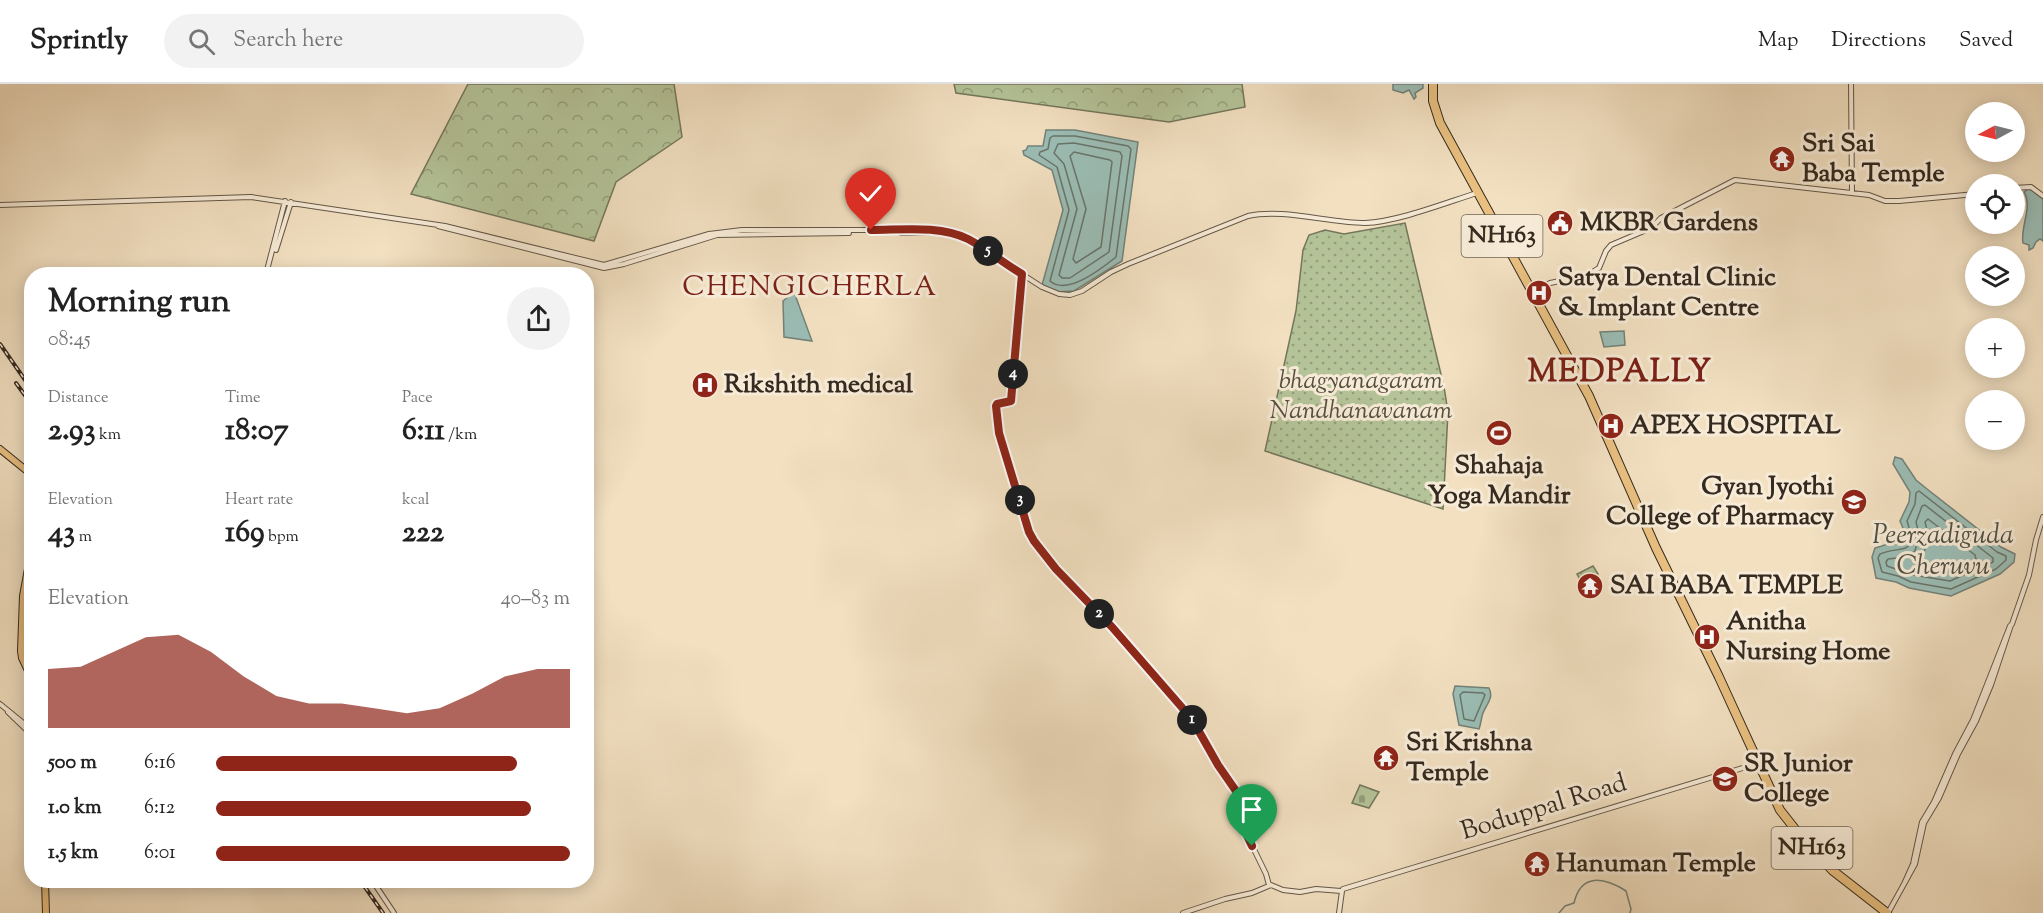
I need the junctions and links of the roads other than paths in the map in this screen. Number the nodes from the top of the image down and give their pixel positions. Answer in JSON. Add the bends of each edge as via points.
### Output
{"nodes":[{"id":1,"x":1432,"y":84,"type":"edge"},
{"id":2,"x":1851,"y":84,"type":"edge"},
{"id":3,"x":2025,"y":187,"type":"edge"},
{"id":4,"x":1478,"y":193,"type":"junction"},
{"id":5,"x":1852,"y":193,"type":"junction"},
{"id":6,"x":1965,"y":196,"type":"edge"},
{"id":7,"x":2043,"y":196,"type":"edge"},
{"id":8,"x":288,"y":202,"type":"junction"},
{"id":9,"x":0,"y":205,"type":"edge"},
{"id":10,"x":1493,"y":222,"type":"junction"},
{"id":11,"x":270,"y":267,"type":"edge"},
{"id":12,"x":1022,"y":274,"type":"junction"},
{"id":13,"x":1533,"y":296,"type":"junction"},
{"id":14,"x":1573,"y":368,"type":"junction"},
{"id":15,"x":0,"y":448,"type":"edge"},
{"id":16,"x":24,"y":468,"type":"edge"},
{"id":17,"x":2043,"y":517,"type":"edge"},
{"id":18,"x":24,"y":591,"type":"edge"},
{"id":19,"x":24,"y":662,"type":"edge"},
{"id":20,"x":1726,"y":694,"type":"junction"},
{"id":21,"x":0,"y":704,"type":"edge"},
{"id":22,"x":6,"y":709,"type":"junction"},
{"id":23,"x":24,"y":723,"type":"edge"},
{"id":24,"x":24,"y":727,"type":"edge"},
{"id":25,"x":1756,"y":765,"type":"junction"},
{"id":26,"x":1773,"y":798,"type":"junction"},
{"id":27,"x":1845,"y":883,"type":"junction"},
{"id":28,"x":1269,"y":885,"type":"junction"},
{"id":29,"x":45,"y":888,"type":"edge"},
{"id":30,"x":378,"y":888,"type":"edge"},
{"id":31,"x":1343,"y":891,"type":"junction"},
{"id":32,"x":46,"y":913,"type":"edge"},
{"id":33,"x":395,"y":913,"type":"edge"},
{"id":34,"x":1183,"y":913,"type":"edge"},
{"id":35,"x":1340,"y":913,"type":"edge"},
{"id":36,"x":1882,"y":913,"type":"edge"},
{"id":37,"x":1888,"y":913,"type":"edge"}],
"edges":[{"from":1,"to":4,"type":"highway","number":"NH163","via":[[1432,110]]},
{"from":2,"to":5,"type":"street"},
{"from":3,"to":7,"type":"street"},
{"from":4,"to":10,"type":"highway","number":"NH163"},
{"from":4,"to":12,"type":"street","via":[[1382,222],[1248,216],[1128,264],[1070,295],[1054,293]]},
{"from":5,"to":6,"type":"street","via":[[1889,201]]},
{"from":5,"to":13,"type":"street","via":[[1735,180],[1661,218],[1651,228],[1611,245],[1594,271],[1550,283]]},
{"from":8,"to":9,"type":"street","via":[[242,197]]},
{"from":8,"to":11,"type":"street"},
{"from":8,"to":12,"type":"street","via":[[445,226],[604,265],[717,232],[936,231],[967,239]]},
{"from":10,"to":13,"type":"highway","number":"NH163"},
{"from":10,"to":14,"type":"highway","number":"NH163"},
{"from":12,"to":28,"type":"street","via":[[1011,401],[996,406],[999,433],[1029,532],[1056,569],[1192,719],[1236,791],[1246,833]]},
{"from":13,"to":14,"type":"highway","number":"NH163"},
{"from":14,"to":20,"type":"highway","number":"NH163"},
{"from":15,"to":16,"type":"main road"},
{"from":17,"to":37,"type":"street","via":[[2029,575],[1976,721],[1924,823],[1915,864]]},
{"from":18,"to":19,"type":"main road"},
{"from":20,"to":25,"type":"highway","number":"NH163"},
{"from":20,"to":26,"type":"highway","number":"NH163"},
{"from":21,"to":22,"type":"street"},
{"from":22,"to":23,"type":"street"},
{"from":22,"to":24,"type":"street"},
{"from":25,"to":26,"type":"highway","number":"NH163"},
{"from":25,"to":31,"type":"street","name":"Boduppal Road"},
{"from":26,"to":27,"type":"highway","number":"NH163","via":[[1785,823]]},
{"from":27,"to":36,"type":"highway","number":"NH163"},
{"from":27,"to":37,"type":"highway","number":"NH163"},
{"from":28,"to":31,"type":"street","name":"Boduppal Road","via":[[1300,892]]},
{"from":28,"to":34,"type":"street","via":[[1252,894]]},
{"from":29,"to":32,"type":"main road"},
{"from":30,"to":33,"type":"street"},
{"from":31,"to":35,"type":"street"}]}
